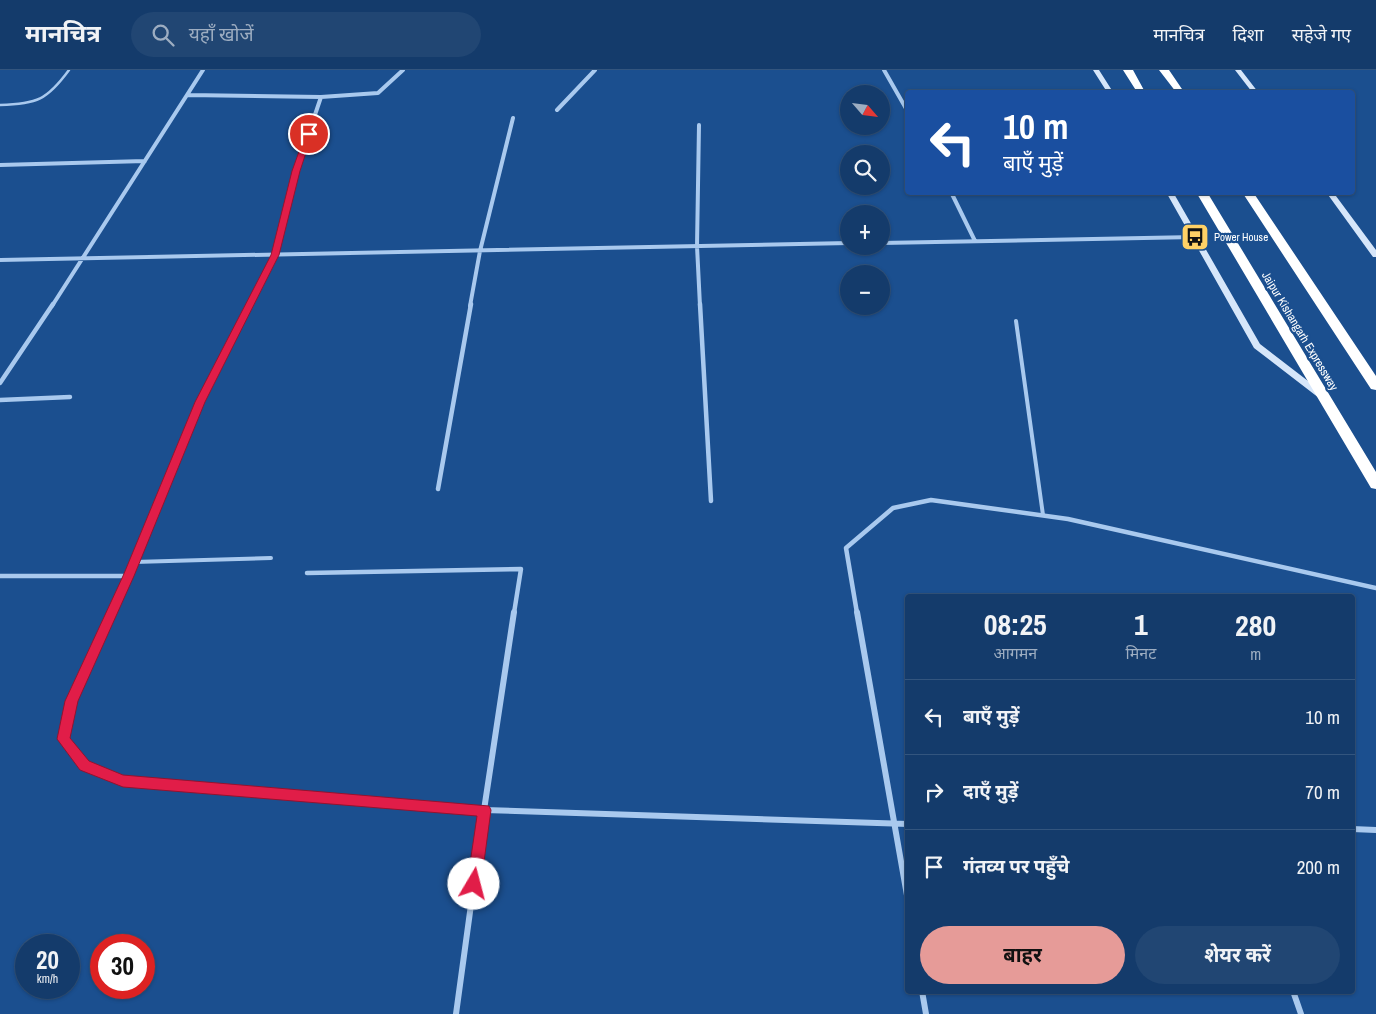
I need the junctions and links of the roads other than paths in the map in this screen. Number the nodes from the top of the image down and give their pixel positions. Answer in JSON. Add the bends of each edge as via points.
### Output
{"nodes":[{"id":1,"x":69,"y":70,"type":"edge"},
{"id":2,"x":204,"y":70,"type":"edge"},
{"id":3,"x":403,"y":70,"type":"edge"},
{"id":4,"x":595,"y":70,"type":"edge"},
{"id":5,"x":884,"y":70,"type":"edge"},
{"id":6,"x":1096,"y":70,"type":"edge"},
{"id":7,"x":1128,"y":70,"type":"edge"},
{"id":8,"x":1164,"y":70,"type":"edge"},
{"id":9,"x":1238,"y":70,"type":"edge"},
{"id":10,"x":1109,"y":90,"type":"edge"},
{"id":11,"x":1140,"y":90,"type":"edge"},
{"id":12,"x":1179,"y":90,"type":"edge"},
{"id":13,"x":1253,"y":90,"type":"edge"},
{"id":14,"x":188,"y":95,"type":"junction"},
{"id":15,"x":321,"y":97,"type":"junction"},
{"id":16,"x":0,"y":105,"type":"edge"},
{"id":17,"x":905,"y":107,"type":"edge"},
{"id":18,"x":556,"y":110,"type":"dead end"},
{"id":19,"x":513,"y":118,"type":"dead end"},
{"id":20,"x":699,"y":125,"type":"dead end"},
{"id":21,"x":145,"y":161,"type":"junction"},
{"id":22,"x":0,"y":165,"type":"edge"},
{"id":23,"x":952,"y":195,"type":"edge"},
{"id":24,"x":1171,"y":195,"type":"edge"},
{"id":25,"x":1203,"y":195,"type":"edge"},
{"id":26,"x":1249,"y":195,"type":"edge"},
{"id":27,"x":1331,"y":195,"type":"edge"},
{"id":28,"x":1195,"y":237,"type":"junction"},
{"id":29,"x":975,"y":241,"type":"junction"},
{"id":30,"x":840,"y":243,"type":"edge"},
{"id":31,"x":890,"y":243,"type":"edge"},
{"id":32,"x":697,"y":246,"type":"junction"},
{"id":33,"x":480,"y":251,"type":"junction"},
{"id":34,"x":275,"y":255,"type":"junction"},
{"id":35,"x":1376,"y":255,"type":"edge"},
{"id":36,"x":84,"y":258,"type":"junction"},
{"id":37,"x":0,"y":260,"type":"edge"},
{"id":38,"x":1016,"y":321,"type":"dead end"},
{"id":39,"x":0,"y":383,"type":"edge"},
{"id":40,"x":1376,"y":386,"type":"edge"},
{"id":41,"x":70,"y":397,"type":"dead end"},
{"id":42,"x":1324,"y":398,"type":"junction"},
{"id":43,"x":0,"y":400,"type":"edge"},
{"id":44,"x":1376,"y":484,"type":"edge"},
{"id":45,"x":438,"y":489,"type":"dead end"},
{"id":46,"x":711,"y":501,"type":"dead end"},
{"id":47,"x":1043,"y":516,"type":"junction"},
{"id":48,"x":271,"y":558,"type":"dead end"},
{"id":49,"x":134,"y":562,"type":"junction"},
{"id":50,"x":306,"y":573,"type":"dead end"},
{"id":51,"x":0,"y":576,"type":"edge"},
{"id":52,"x":128,"y":576,"type":"junction"},
{"id":53,"x":1376,"y":588,"type":"edge"},
{"id":54,"x":484,"y":810,"type":"junction"},
{"id":55,"x":895,"y":824,"type":"junction"},
{"id":56,"x":905,"y":824,"type":"edge"},
{"id":57,"x":1355,"y":829,"type":"edge"},
{"id":58,"x":1376,"y":830,"type":"edge"},
{"id":59,"x":905,"y":883,"type":"edge"},
{"id":60,"x":923,"y":994,"type":"edge"},
{"id":61,"x":1294,"y":994,"type":"edge"},
{"id":62,"x":456,"y":1014,"type":"edge"},
{"id":63,"x":926,"y":1014,"type":"edge"},
{"id":64,"x":1302,"y":1014,"type":"edge"}],
"edges":[{"from":1,"to":16,"type":"lane","via":[[44,100]]},
{"from":2,"to":14,"type":"street"},
{"from":3,"to":15,"type":"street","via":[[378,93]]},
{"from":4,"to":18,"type":"street"},
{"from":5,"to":17,"type":"street"},
{"from":6,"to":10,"type":"street"},
{"from":7,"to":11,"type":"highway"},
{"from":8,"to":12,"type":"highway"},
{"from":9,"to":13,"type":"street"},
{"from":14,"to":15,"type":"street"},
{"from":14,"to":21,"type":"street"},
{"from":15,"to":34,"type":"street","via":[[296,171]]},
{"from":19,"to":33,"type":"street"},
{"from":20,"to":32,"type":"street"},
{"from":21,"to":22,"type":"street"},
{"from":21,"to":36,"type":"street"},
{"from":23,"to":29,"type":"street"},
{"from":24,"to":28,"type":"street"},
{"from":25,"to":42,"type":"highway","name":"Jaipur Kishangarh Expressway"},
{"from":26,"to":40,"type":"highway"},
{"from":27,"to":35,"type":"street"},
{"from":28,"to":29,"type":"street"},
{"from":28,"to":42,"type":"street","via":[[1257,346]]},
{"from":29,"to":31,"type":"street"},
{"from":30,"to":32,"type":"street"},
{"from":32,"to":33,"type":"street"},
{"from":32,"to":46,"type":"street"},
{"from":33,"to":34,"type":"street"},
{"from":33,"to":45,"type":"street"},
{"from":34,"to":36,"type":"street"},
{"from":34,"to":49,"type":"street","via":[[200,402]]},
{"from":36,"to":37,"type":"street"},
{"from":36,"to":39,"type":"street"},
{"from":38,"to":47,"type":"lane"},
{"from":41,"to":43,"type":"street"},
{"from":42,"to":44,"type":"highway","name":"Jaipur Kishangarh Expressway"},
{"from":47,"to":53,"type":"street"},
{"from":47,"to":55,"type":"street","via":[[931,500],[893,508],[846,548]]},
{"from":48,"to":49,"type":"lane"},
{"from":49,"to":52,"type":"street"},
{"from":50,"to":54,"type":"street","via":[[520,569]]},
{"from":51,"to":52,"type":"street"},
{"from":52,"to":54,"type":"street","via":[[72,701],[63,739],[85,766],[123,781]]},
{"from":54,"to":55,"type":"street"},
{"from":54,"to":62,"type":"street"},
{"from":55,"to":56,"type":"street"},
{"from":55,"to":59,"type":"street"},
{"from":57,"to":58,"type":"street"},
{"from":60,"to":63,"type":"street"},
{"from":61,"to":64,"type":"street"}]}
